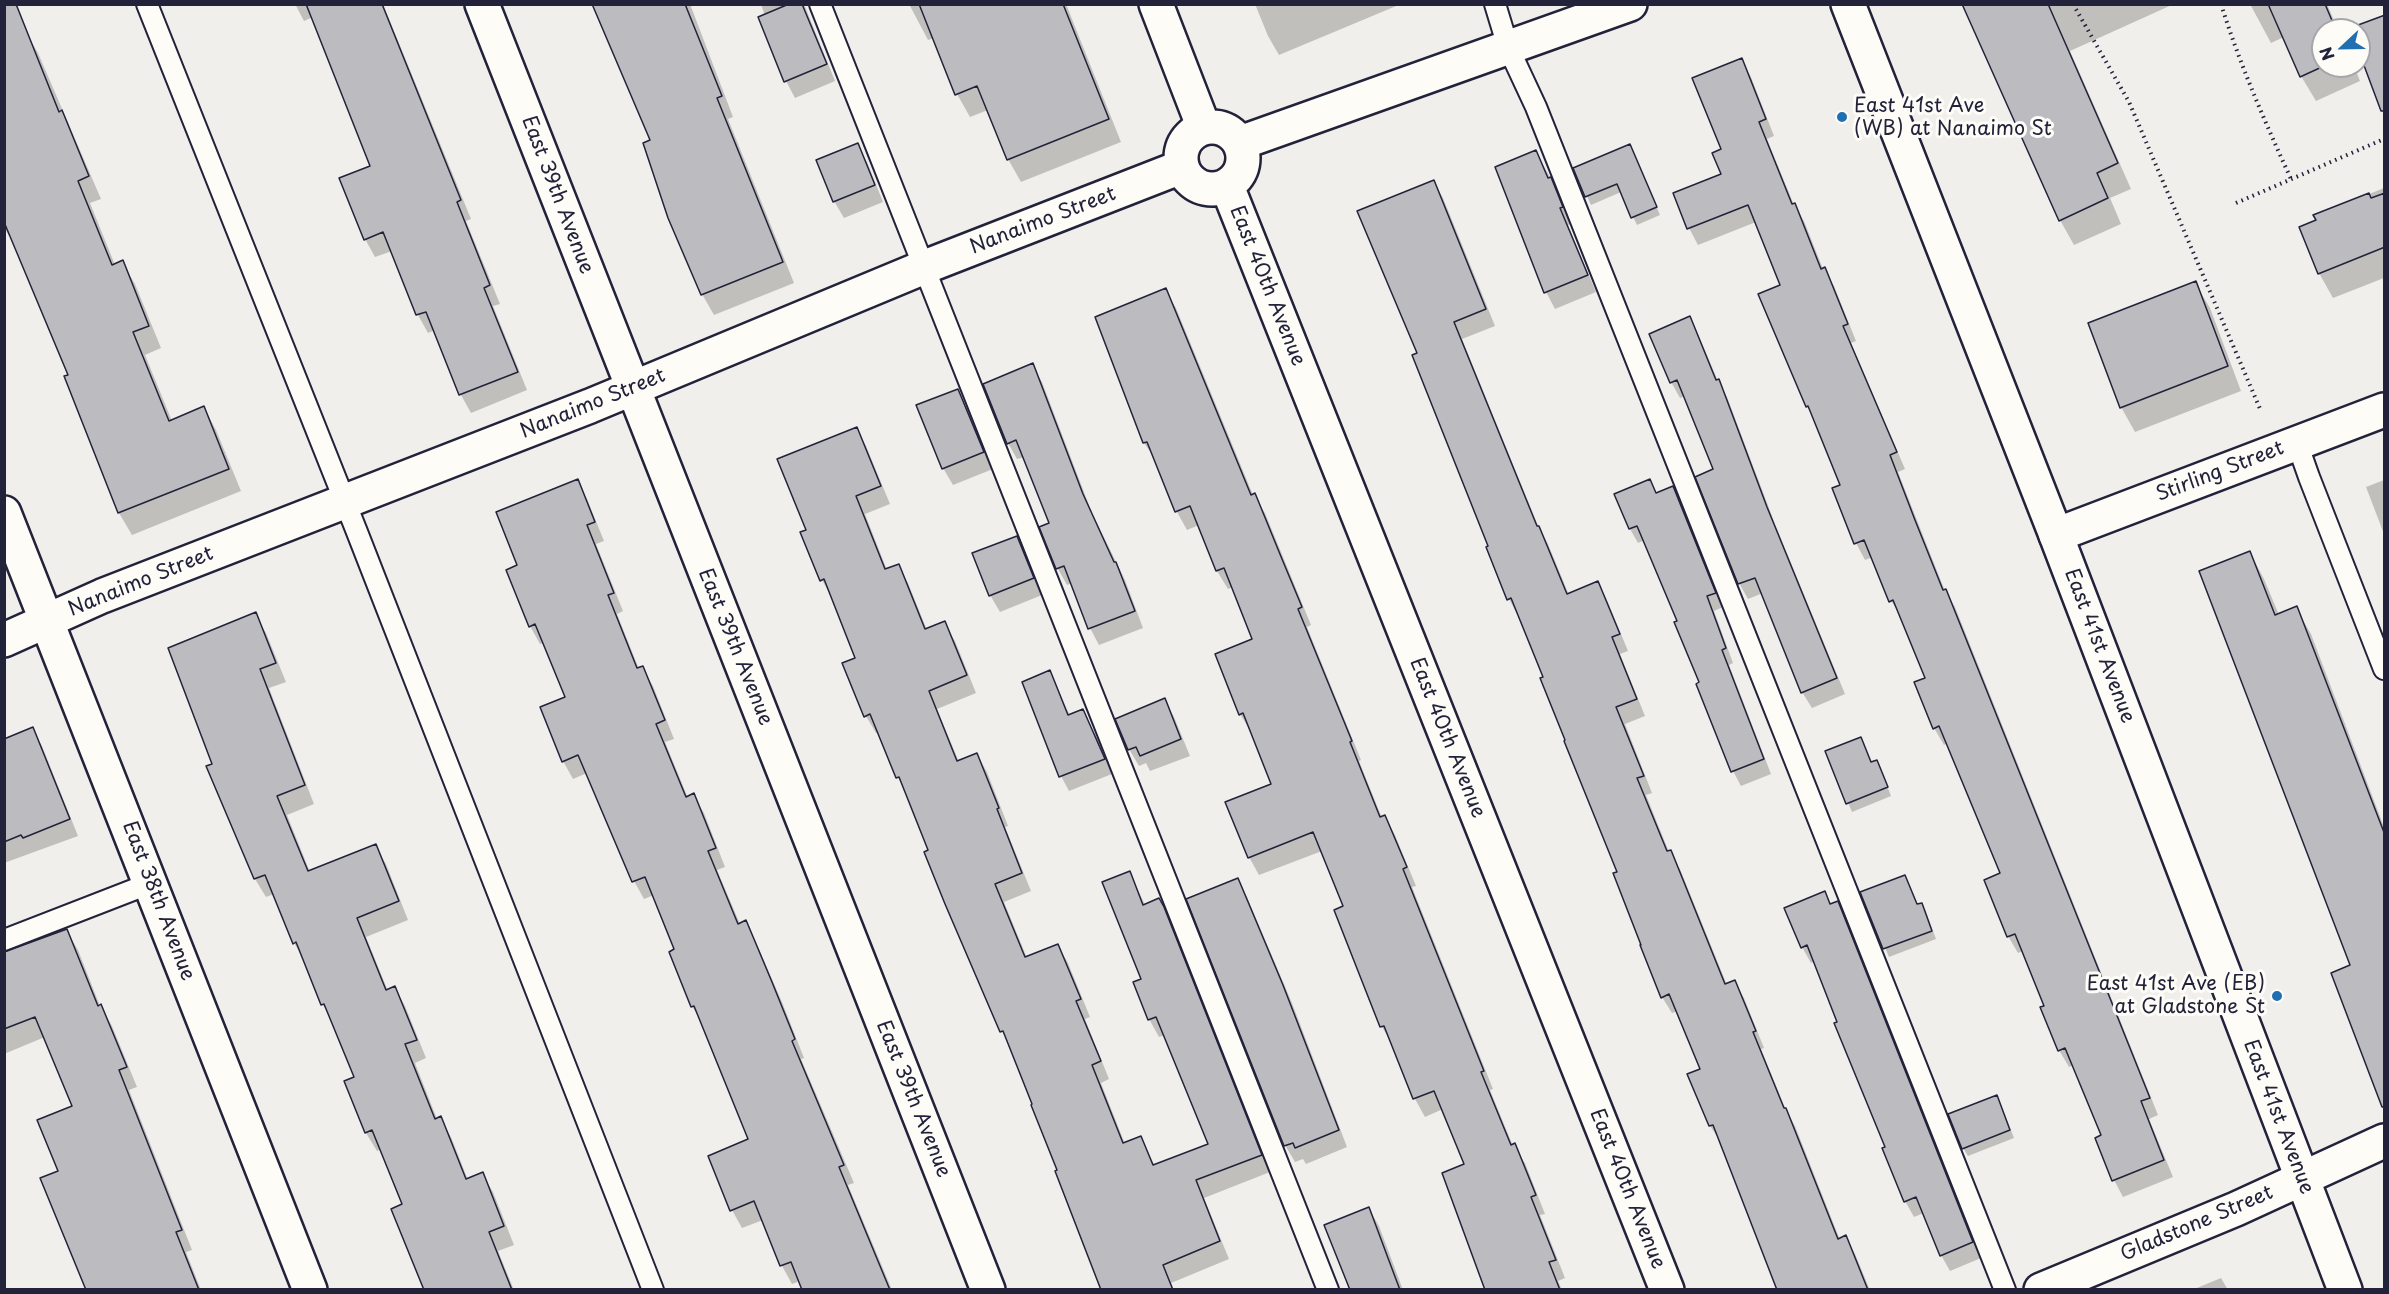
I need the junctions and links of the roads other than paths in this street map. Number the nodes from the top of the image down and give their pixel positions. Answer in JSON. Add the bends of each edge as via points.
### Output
{"nodes":[{"id":1,"x":147,"y":4,"type":"edge"},
{"id":2,"x":482,"y":4,"type":"edge"},
{"id":3,"x":820,"y":4,"type":"edge"},
{"id":4,"x":1156,"y":4,"type":"edge"},
{"id":5,"x":1495,"y":4,"type":"edge"},
{"id":6,"x":1630,"y":4,"type":"edge"},
{"id":7,"x":1848,"y":4,"type":"edge"},
{"id":8,"x":1508,"y":47,"type":"junction"},
{"id":9,"x":1204,"y":128,"type":"junction"},
{"id":10,"x":1240,"y":143,"type":"junction"},
{"id":11,"x":1181,"y":167,"type":"junction"},
{"id":12,"x":1227,"y":186,"type":"junction"},
{"id":13,"x":922,"y":268,"type":"junction"},
{"id":14,"x":632,"y":388,"type":"junction"},
{"id":15,"x":2385,"y":410,"type":"edge"},
{"id":16,"x":2298,"y":443,"type":"junction"},
{"id":17,"x":344,"y":501,"type":"junction"},
{"id":18,"x":4,"y":513,"type":"edge"},
{"id":19,"x":2056,"y":535,"type":"junction"},
{"id":20,"x":48,"y":619,"type":"junction"},
{"id":21,"x":4,"y":640,"type":"edge"},
{"id":22,"x":2385,"y":669,"type":"edge"},
{"id":23,"x":151,"y":883,"type":"junction"},
{"id":24,"x":4,"y":940,"type":"edge"},
{"id":25,"x":2385,"y":1141,"type":"edge"},
{"id":26,"x":2301,"y":1178,"type":"junction"},
{"id":27,"x":310,"y":1290,"type":"edge"},
{"id":28,"x":653,"y":1290,"type":"edge"},
{"id":29,"x":988,"y":1290,"type":"edge"},
{"id":30,"x":1328,"y":1290,"type":"edge"},
{"id":31,"x":1667,"y":1290,"type":"edge"},
{"id":32,"x":2005,"y":1290,"type":"edge"},
{"id":33,"x":2041,"y":1290,"type":"edge"},
{"id":34,"x":2345,"y":1290,"type":"edge"}],
"edges":[{"from":1,"to":17,"type":"lane"},
{"from":2,"to":14,"type":"street","name":"East 39th Avenue"},
{"from":3,"to":13,"type":"lane"},
{"from":4,"to":9,"type":"street"},
{"from":5,"to":8,"type":"lane"},
{"from":6,"to":8,"type":"street"},
{"from":7,"to":19,"type":"street","name":"East 41st Avenue"},
{"from":8,"to":10,"type":"street"},
{"from":8,"to":32,"type":"lane","via":[[1541,118]]},
{"from":9,"to":10,"type":"street","via":[[1225,129]]},
{"from":9,"to":11,"type":"street","via":[[1195,131],[1182,147]]},
{"from":10,"to":12,"type":"street","via":[[1241,172]]},
{"from":11,"to":12,"type":"street","via":[[1200,188]]},
{"from":11,"to":13,"type":"street","name":"Nanaimo Street"},
{"from":12,"to":31,"type":"street","name":"East 40th Avenue"},
{"from":13,"to":14,"type":"street","name":"Nanaimo Street"},
{"from":13,"to":30,"type":"lane"},
{"from":14,"to":17,"type":"street","name":"Nanaimo Street"},
{"from":14,"to":29,"type":"street","name":"East 39th Avenue"},
{"from":15,"to":16,"type":"street","name":"Stirling Street"},
{"from":16,"to":19,"type":"street","name":"Stirling Street"},
{"from":16,"to":22,"type":"lane"},
{"from":17,"to":20,"type":"street","name":"Nanaimo Street"},
{"from":17,"to":28,"type":"lane"},
{"from":18,"to":20,"type":"street","name":"East 38th Avenue"},
{"from":19,"to":26,"type":"street","name":"East 41st Avenue"},
{"from":20,"to":21,"type":"street","name":"Nanaimo Street"},
{"from":20,"to":23,"type":"street","name":"East 38th Avenue"},
{"from":23,"to":24,"type":"lane"},
{"from":23,"to":27,"type":"street","name":"East 38th Avenue"},
{"from":25,"to":26,"type":"street","name":"Gladstone Street"},
{"from":26,"to":33,"type":"street","name":"Gladstone Street"},
{"from":26,"to":34,"type":"street","name":"East 41st Avenue"}]}
